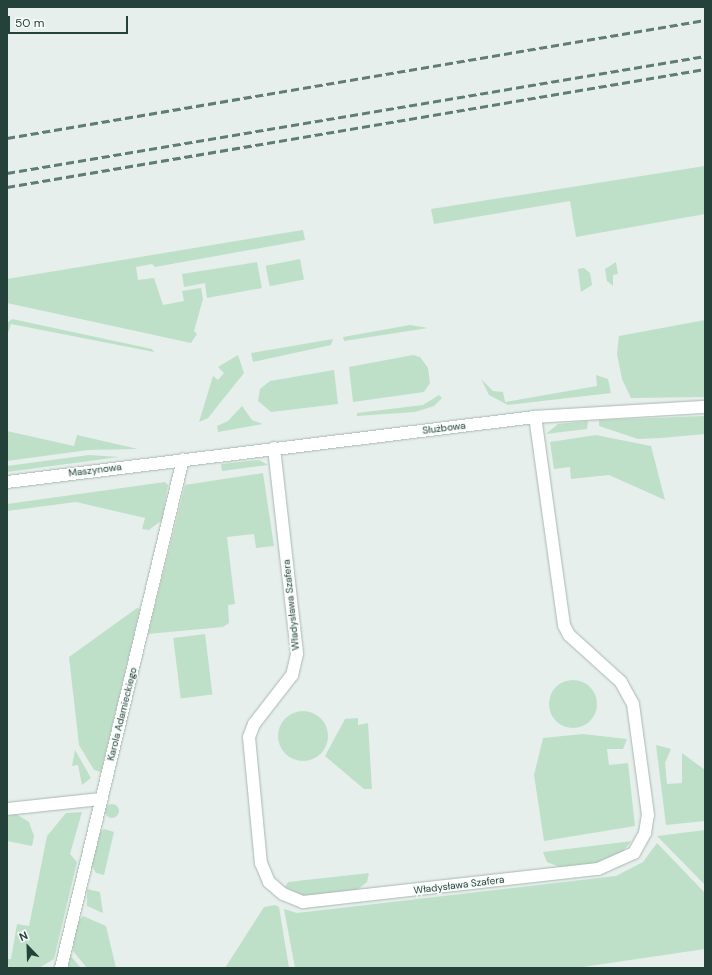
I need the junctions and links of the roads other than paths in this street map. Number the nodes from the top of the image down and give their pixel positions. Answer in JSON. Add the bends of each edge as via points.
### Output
{"nodes":[{"id":1,"x":705,"y":406,"type":"edge"},
{"id":2,"x":535,"y":417,"type":"junction"},
{"id":3,"x":274,"y":448,"type":"junction"},
{"id":4,"x":183,"y":459,"type":"junction"},
{"id":5,"x":7,"y":482,"type":"edge"},
{"id":6,"x":101,"y":799,"type":"junction"},
{"id":7,"x":7,"y":809,"type":"edge"},
{"id":8,"x":61,"y":968,"type":"edge"}],
"edges":[{"from":1,"to":2,"type":"street","name":"Służbowa"},
{"from":2,"to":3,"type":"street","name":"Służbowa"},
{"from":2,"to":3,"type":"street","name":"Władysława Szafera","via":[[564,625],[569,635],[621,682],[632,698],[648,815],[640,845],[623,860],[598,869],[303,902],[282,894],[264,874],[250,737],[254,724],[292,675],[296,654]]},
{"from":3,"to":4,"type":"street","name":"Służbowa"},
{"from":4,"to":5,"type":"street","name":"Maszynowa"},
{"from":4,"to":6,"type":"street","name":"Karola Adamieckiego"},
{"from":6,"to":7,"type":"street"},
{"from":6,"to":8,"type":"street","name":"Karola Adamieckiego"}]}
